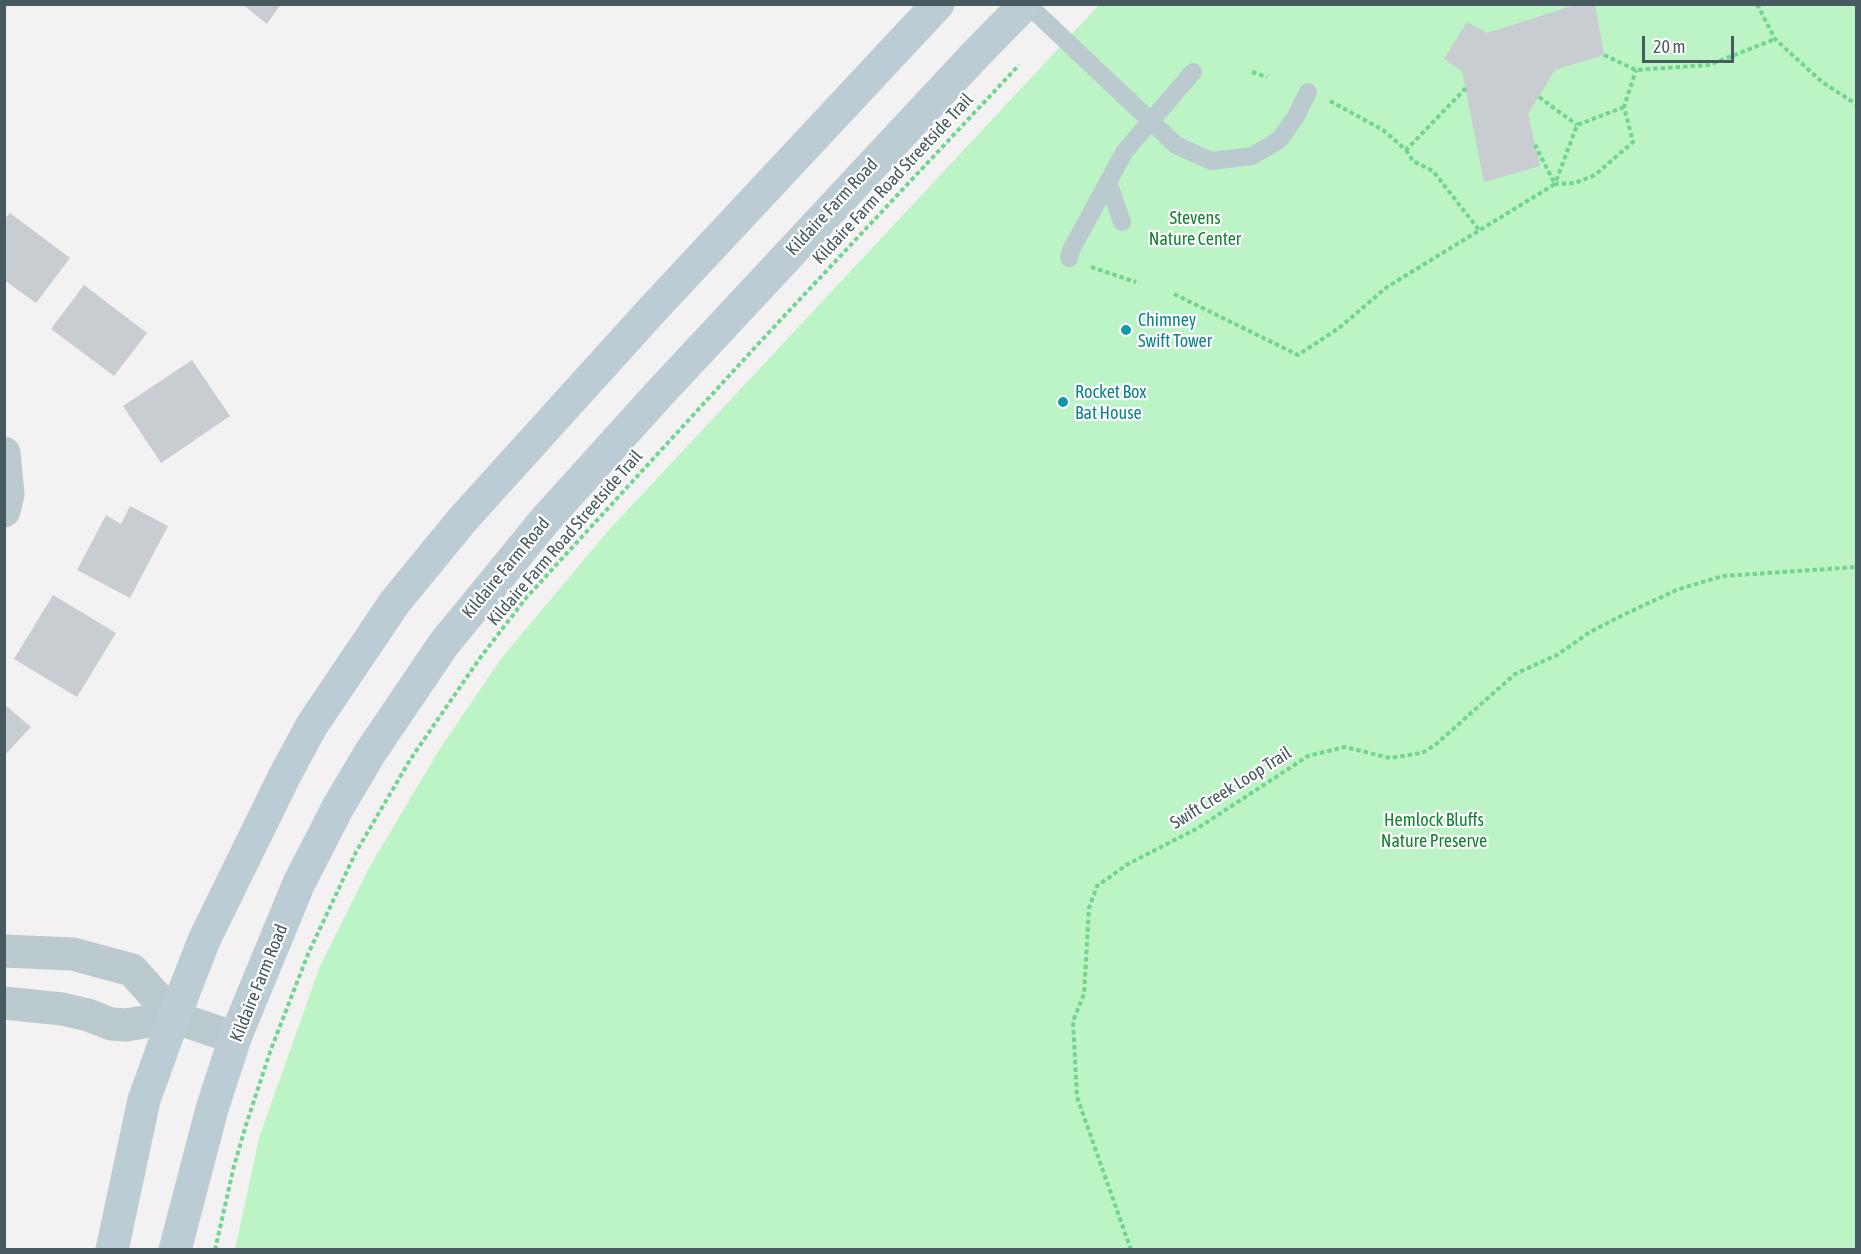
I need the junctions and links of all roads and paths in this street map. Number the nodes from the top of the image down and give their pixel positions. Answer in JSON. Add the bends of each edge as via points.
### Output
{"nodes":[{"id":1,"x":938,"y":4,"type":"edge"},
{"id":2,"x":1026,"y":4,"type":"edge"},
{"id":3,"x":1757,"y":4,"type":"edge"},
{"id":4,"x":1775,"y":39,"type":"junction"},
{"id":5,"x":1604,"y":55,"type":"dead end"},
{"id":6,"x":1019,"y":65,"type":"dead end"},
{"id":7,"x":1636,"y":70,"type":"junction"},
{"id":8,"x":1193,"y":72,"type":"dead end"},
{"id":9,"x":1252,"y":72,"type":"dead end"},
{"id":10,"x":1267,"y":77,"type":"dead end"},
{"id":11,"x":1466,"y":88,"type":"dead end"},
{"id":12,"x":1308,"y":92,"type":"dead end"},
{"id":13,"x":1539,"y":97,"type":"dead end"},
{"id":14,"x":1329,"y":101,"type":"dead end"},
{"id":15,"x":1857,"y":104,"type":"edge"},
{"id":16,"x":1624,"y":107,"type":"junction"},
{"id":17,"x":1150,"y":120,"type":"junction"},
{"id":18,"x":1577,"y":125,"type":"junction"},
{"id":19,"x":1535,"y":145,"type":"dead end"},
{"id":20,"x":1406,"y":150,"type":"junction"},
{"id":21,"x":1108,"y":182,"type":"junction"},
{"id":22,"x":1555,"y":184,"type":"junction"},
{"id":23,"x":1122,"y":222,"type":"dead end"},
{"id":24,"x":1479,"y":230,"type":"junction"},
{"id":25,"x":1069,"y":258,"type":"joint"},
{"id":26,"x":1136,"y":282,"type":"dead end"},
{"id":27,"x":1174,"y":294,"type":"dead end"},
{"id":28,"x":4,"y":453,"type":"edge"},
{"id":29,"x":4,"y":511,"type":"edge"},
{"id":30,"x":1857,"y":567,"type":"edge"},
{"id":31,"x":4,"y":951,"type":"edge"},
{"id":32,"x":4,"y":1003,"type":"edge"},
{"id":33,"x":174,"y":1017,"type":"junction"},
{"id":34,"x":235,"y":1038,"type":"junction"},
{"id":35,"x":112,"y":1250,"type":"edge"},
{"id":36,"x":175,"y":1250,"type":"edge"},
{"id":37,"x":215,"y":1250,"type":"edge"},
{"id":38,"x":1131,"y":1250,"type":"edge"}],
"edges":[{"from":1,"to":33,"type":"main road","via":[[462,519],[395,602],[312,725],[285,775],[205,938]]},
{"from":2,"to":17,"type":"lane"},
{"from":2,"to":34,"type":"main road","name":"Kildaire Farm Road","via":[[658,395],[546,519],[443,645],[338,807],[299,883]]},
{"from":3,"to":4,"type":"path"},
{"from":4,"to":7,"type":"path","via":[[1709,64]]},
{"from":4,"to":15,"type":"path","via":[[1822,82]]},
{"from":5,"to":7,"type":"path"},
{"from":6,"to":37,"type":"path","name":"Kildaire Farm Road Streetside Trail","via":[[526,598],[480,658],[356,852],[308,954],[246,1125]]},
{"from":7,"to":16,"type":"path"},
{"from":8,"to":17,"type":"lane"},
{"from":9,"to":10,"type":"path"},
{"from":11,"to":20,"type":"path"},
{"from":12,"to":17,"type":"lane","via":[[1279,140],[1252,156],[1232,160],[1212,161],[1176,145]]},
{"from":13,"to":18,"type":"path"},
{"from":14,"to":20,"type":"path","via":[[1383,130]]},
{"from":16,"to":18,"type":"path"},
{"from":16,"to":22,"type":"path","via":[[1633,142],[1595,175],[1575,183]]},
{"from":17,"to":21,"type":"lane","via":[[1125,150]]},
{"from":18,"to":22,"type":"path"},
{"from":19,"to":22,"type":"path"},
{"from":20,"to":24,"type":"path","via":[[1413,161],[1433,171]]},
{"from":21,"to":23,"type":"lane"},
{"from":21,"to":25,"type":"lane"},
{"from":22,"to":24,"type":"path"},
{"from":24,"to":27,"type":"path","via":[[1387,287],[1339,328],[1298,355]]},
{"from":25,"to":26,"type":"path"},
{"from":28,"to":29,"type":"street","via":[[8,494]]},
{"from":30,"to":38,"type":"path","name":"Swift Creek Loop Trail","via":[[1723,576],[1679,590],[1625,614],[1557,655],[1515,674],[1422,753],[1390,758],[1345,747],[1308,756],[1198,828],[1128,864],[1097,886],[1089,908],[1084,994],[1073,1022],[1077,1098]]},
{"from":31,"to":33,"type":"street","via":[[73,954],[132,970]]},
{"from":32,"to":33,"type":"street","via":[[88,1015],[111,1024]]},
{"from":33,"to":34,"type":"street"},
{"from":33,"to":35,"type":"main road","via":[[144,1100]]},
{"from":34,"to":36,"type":"main road","name":"Kildaire Farm Road"}]}
